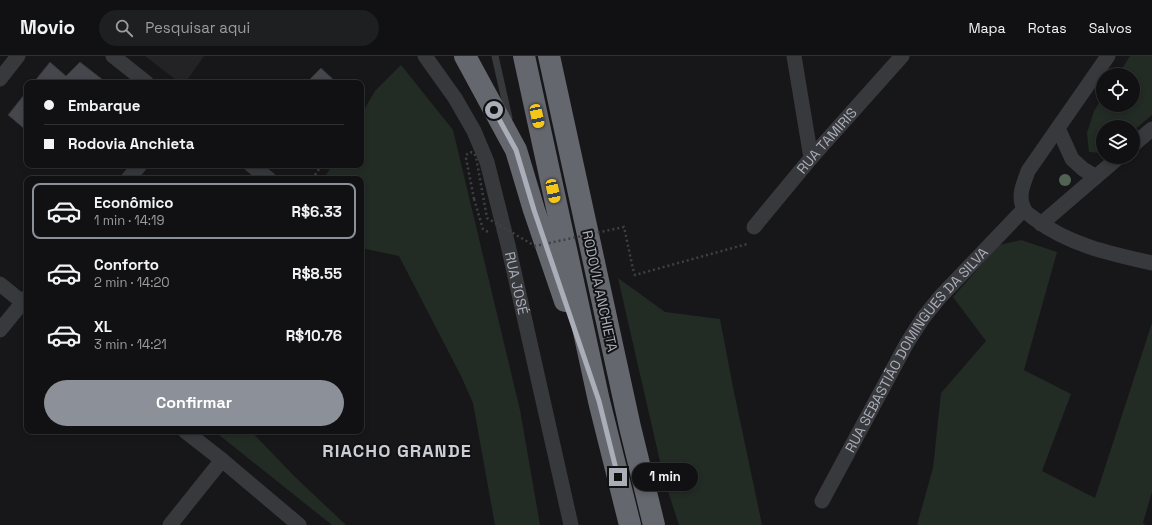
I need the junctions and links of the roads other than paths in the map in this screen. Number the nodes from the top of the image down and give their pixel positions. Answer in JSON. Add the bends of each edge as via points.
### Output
{"nodes":[{"id":1,"x":18,"y":56,"type":"edge"},
{"id":2,"x":113,"y":56,"type":"edge"},
{"id":3,"x":425,"y":56,"type":"edge"},
{"id":4,"x":465,"y":56,"type":"edge"},
{"id":5,"x":495,"y":56,"type":"edge"},
{"id":6,"x":524,"y":56,"type":"edge"},
{"id":7,"x":549,"y":56,"type":"edge"},
{"id":8,"x":794,"y":56,"type":"edge"},
{"id":9,"x":902,"y":56,"type":"edge"},
{"id":10,"x":1108,"y":56,"type":"edge"},
{"id":11,"x":0,"y":79,"type":"edge"},
{"id":12,"x":143,"y":80,"type":"edge"},
{"id":13,"x":1058,"y":128,"type":"junction"},
{"id":14,"x":1152,"y":128,"type":"edge"},
{"id":15,"x":1140,"y":139,"type":"edge"},
{"id":16,"x":516,"y":150,"type":"junction"},
{"id":17,"x":811,"y":158,"type":"junction"},
{"id":18,"x":1111,"y":164,"type":"edge"},
{"id":19,"x":137,"y":168,"type":"edge"},
{"id":20,"x":255,"y":168,"type":"edge"},
{"id":21,"x":131,"y":176,"type":"edge"},
{"id":22,"x":265,"y":176,"type":"edge"},
{"id":23,"x":1096,"y":177,"type":"junction"},
{"id":24,"x":1024,"y":209,"type":"junction"},
{"id":25,"x":1041,"y":224,"type":"junction"},
{"id":26,"x":754,"y":226,"type":"road end"},
{"id":27,"x":1152,"y":263,"type":"edge"},
{"id":28,"x":0,"y":284,"type":"edge"},
{"id":29,"x":24,"y":301,"type":"edge"},
{"id":30,"x":24,"y":303,"type":"edge"},
{"id":31,"x":0,"y":330,"type":"edge"},
{"id":32,"x":599,"y":401,"type":"junction"},
{"id":33,"x":189,"y":434,"type":"edge"},
{"id":34,"x":222,"y":460,"type":"junction"},
{"id":35,"x":822,"y":501,"type":"dead end"},
{"id":36,"x":170,"y":525,"type":"edge"},
{"id":37,"x":299,"y":525,"type":"edge"},
{"id":38,"x":571,"y":525,"type":"edge"},
{"id":39,"x":630,"y":525,"type":"edge"},
{"id":40,"x":654,"y":525,"type":"edge"}],
"edges":[{"from":1,"to":11,"type":"street"},
{"from":2,"to":12,"type":"street"},
{"from":3,"to":38,"type":"street","name":"RUA JOSÉ","via":[[455,98],[474,131],[487,162]]},
{"from":4,"to":16,"type":"highway"},
{"from":5,"to":16,"type":"lane"},
{"from":6,"to":32,"type":"highway","name":"RODOVIA ANCHIETA"},
{"from":7,"to":40,"type":"highway","name":"RODOVIA ANCHIETA","via":[[630,427]]},
{"from":8,"to":17,"type":"street"},
{"from":9,"to":17,"type":"street","name":"RUA TAMIRIS"},
{"from":10,"to":13,"type":"street"},
{"from":13,"to":23,"type":"street","via":[[1072,159]]},
{"from":13,"to":24,"type":"street","via":[[1028,170],[1022,187]]},
{"from":14,"to":15,"type":"street"},
{"from":16,"to":32,"type":"highway"},
{"from":17,"to":26,"type":"street","name":"RUA TAMIRIS"},
{"from":18,"to":23,"type":"street"},
{"from":19,"to":21,"type":"street"},
{"from":20,"to":22,"type":"street"},
{"from":23,"to":25,"type":"street"},
{"from":24,"to":25,"type":"street"},
{"from":24,"to":35,"type":"street","name":"RUA SEBASTIÃO DOMINGUES DA SILVA","via":[[923,318]]},
{"from":25,"to":27,"type":"street","via":[[1079,244]]},
{"from":28,"to":29,"type":"street"},
{"from":30,"to":31,"type":"street"},
{"from":32,"to":39,"type":"highway","name":"RODOVIA ANCHIETA"},
{"from":33,"to":34,"type":"street"},
{"from":34,"to":36,"type":"street"},
{"from":34,"to":37,"type":"street"}]}
